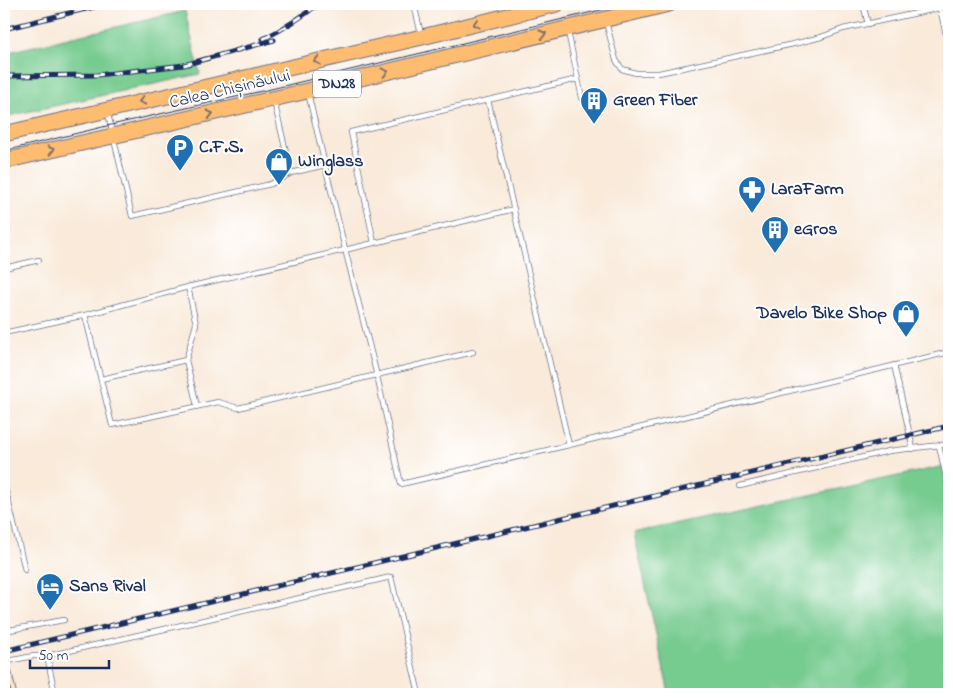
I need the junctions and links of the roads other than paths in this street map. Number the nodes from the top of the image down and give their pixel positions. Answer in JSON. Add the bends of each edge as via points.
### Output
{"nodes":[{"id":1,"x":414,"y":4,"type":"edge"},
{"id":2,"x":557,"y":4,"type":"edge"},
{"id":3,"x":669,"y":4,"type":"edge"},
{"id":4,"x":863,"y":4,"type":"edge"},
{"id":5,"x":939,"y":6,"type":"edge"},
{"id":6,"x":949,"y":12,"type":"edge"},
{"id":7,"x":941,"y":14,"type":"junction"},
{"id":8,"x":605,"y":19,"type":"junction"},
{"id":9,"x":868,"y":24,"type":"junction"},
{"id":10,"x":567,"y":28,"type":"junction"},
{"id":11,"x":422,"y":37,"type":"junction"},
{"id":12,"x":949,"y":48,"type":"edge"},
{"id":13,"x":578,"y":80,"type":"junction"},
{"id":14,"x":307,"y":91,"type":"junction"},
{"id":15,"x":582,"y":98,"type":"dead end"},
{"id":16,"x":273,"y":99,"type":"junction"},
{"id":17,"x":488,"y":100,"type":"junction"},
{"id":18,"x":107,"y":109,"type":"junction"},
{"id":19,"x":4,"y":134,"type":"edge"},
{"id":20,"x":114,"y":136,"type":"junction"},
{"id":21,"x":4,"y":161,"type":"edge"},
{"id":22,"x":325,"y":165,"type":"junction"},
{"id":23,"x":291,"y":173,"type":"junction"},
{"id":24,"x":514,"y":209,"type":"junction"},
{"id":25,"x":374,"y":243,"type":"junction"},
{"id":26,"x":345,"y":249,"type":"junction"},
{"id":27,"x":39,"y":260,"type":"dead end"},
{"id":28,"x":4,"y":268,"type":"edge"},
{"id":29,"x":188,"y":287,"type":"junction"},
{"id":30,"x":85,"y":315,"type":"junction"},
{"id":31,"x":4,"y":333,"type":"edge"},
{"id":32,"x":473,"y":352,"type":"dead end"},
{"id":33,"x":949,"y":352,"type":"edge"},
{"id":34,"x":186,"y":360,"type":"junction"},
{"id":35,"x":894,"y":365,"type":"junction"},
{"id":36,"x":377,"y":376,"type":"junction"},
{"id":37,"x":101,"y":379,"type":"junction"},
{"id":38,"x":197,"y":406,"type":"junction"},
{"id":39,"x":570,"y":444,"type":"junction"},
{"id":40,"x":949,"y":444,"type":"edge"},
{"id":41,"x":938,"y":446,"type":"junction"},
{"id":42,"x":914,"y":449,"type":"junction"},
{"id":43,"x":4,"y":483,"type":"edge"},
{"id":44,"x":740,"y":486,"type":"dead end"},
{"id":45,"x":949,"y":490,"type":"edge"},
{"id":46,"x":25,"y":570,"type":"dead end"},
{"id":47,"x":64,"y":620,"type":"dead end"},
{"id":48,"x":4,"y":631,"type":"edge"},
{"id":49,"x":46,"y":656,"type":"junction"},
{"id":50,"x":4,"y":662,"type":"edge"},
{"id":51,"x":4,"y":672,"type":"edge"},
{"id":52,"x":9,"y":694,"type":"edge"},
{"id":53,"x":56,"y":694,"type":"edge"},
{"id":54,"x":419,"y":694,"type":"edge"}],
"edges":[{"from":1,"to":11,"type":"lane"},
{"from":2,"to":11,"type":"main road","name":"Calea Chișinăului","number":"DN28","one_way":true},
{"from":3,"to":8,"type":"main road","name":"Calea Chișinăului","number":"DN28"},
{"from":4,"to":9,"type":"lane"},
{"from":5,"to":7,"type":"lane"},
{"from":5,"to":9,"type":"lane"},
{"from":6,"to":7,"type":"lane"},
{"from":7,"to":12,"type":"lane"},
{"from":8,"to":9,"type":"lane","via":[[616,60],[622,69],[636,73],[659,73],[798,43]]},
{"from":8,"to":10,"type":"main road","name":"Calea Chișinăului","number":"DN28"},
{"from":10,"to":13,"type":"lane"},
{"from":14,"to":10,"type":"main road","name":"Calea Chișinăului","number":"DN28","one_way":true},
{"from":11,"to":18,"type":"main road","name":"Calea Chișinăului","number":"DN28","one_way":true},
{"from":13,"to":15,"type":"lane"},
{"from":13,"to":17,"type":"lane"},
{"from":14,"to":16,"type":"main road","name":"Calea Chișinăului","number":"DN28"},
{"from":14,"to":22,"type":"lane"},
{"from":20,"to":16,"type":"main road","name":"Calea Chișinăului","number":"DN28","one_way":true},
{"from":16,"to":23,"type":"lane"},
{"from":17,"to":24,"type":"lane"},
{"from":17,"to":25,"type":"lane","via":[[350,132]]},
{"from":18,"to":19,"type":"main road","name":"Calea Chișinăului","number":"DN28"},
{"from":18,"to":20,"type":"lane"},
{"from":21,"to":20,"type":"main road","name":"Calea Chișinăului","number":"DN28","one_way":true},
{"from":20,"to":23,"type":"lane","via":[[132,216],[272,184]]},
{"from":22,"to":23,"type":"lane"},
{"from":22,"to":26,"type":"lane"},
{"from":24,"to":25,"type":"lane"},
{"from":24,"to":39,"type":"lane"},
{"from":25,"to":26,"type":"lane"},
{"from":26,"to":29,"type":"lane"},
{"from":26,"to":36,"type":"lane"},
{"from":27,"to":28,"type":"lane"},
{"from":29,"to":30,"type":"lane"},
{"from":29,"to":34,"type":"lane","via":[[196,324]]},
{"from":30,"to":31,"type":"lane"},
{"from":30,"to":37,"type":"lane"},
{"from":32,"to":36,"type":"lane"},
{"from":33,"to":35,"type":"lane"},
{"from":34,"to":37,"type":"lane"},
{"from":34,"to":38,"type":"lane"},
{"from":35,"to":39,"type":"lane"},
{"from":35,"to":42,"type":"lane"},
{"from":36,"to":38,"type":"lane","via":[[238,408],[218,402]]},
{"from":36,"to":39,"type":"lane","via":[[401,484]]},
{"from":37,"to":38,"type":"lane","via":[[112,425]]},
{"from":40,"to":41,"type":"lane"},
{"from":41,"to":42,"type":"lane"},
{"from":41,"to":45,"type":"lane"},
{"from":42,"to":44,"type":"lane","via":[[889,451]]},
{"from":43,"to":46,"type":"lane"},
{"from":47,"to":48,"type":"lane"},
{"from":49,"to":50,"type":"lane"},
{"from":49,"to":53,"type":"lane"},
{"from":49,"to":54,"type":"lane","via":[[391,577]]},
{"from":51,"to":52,"type":"main road"}]}
